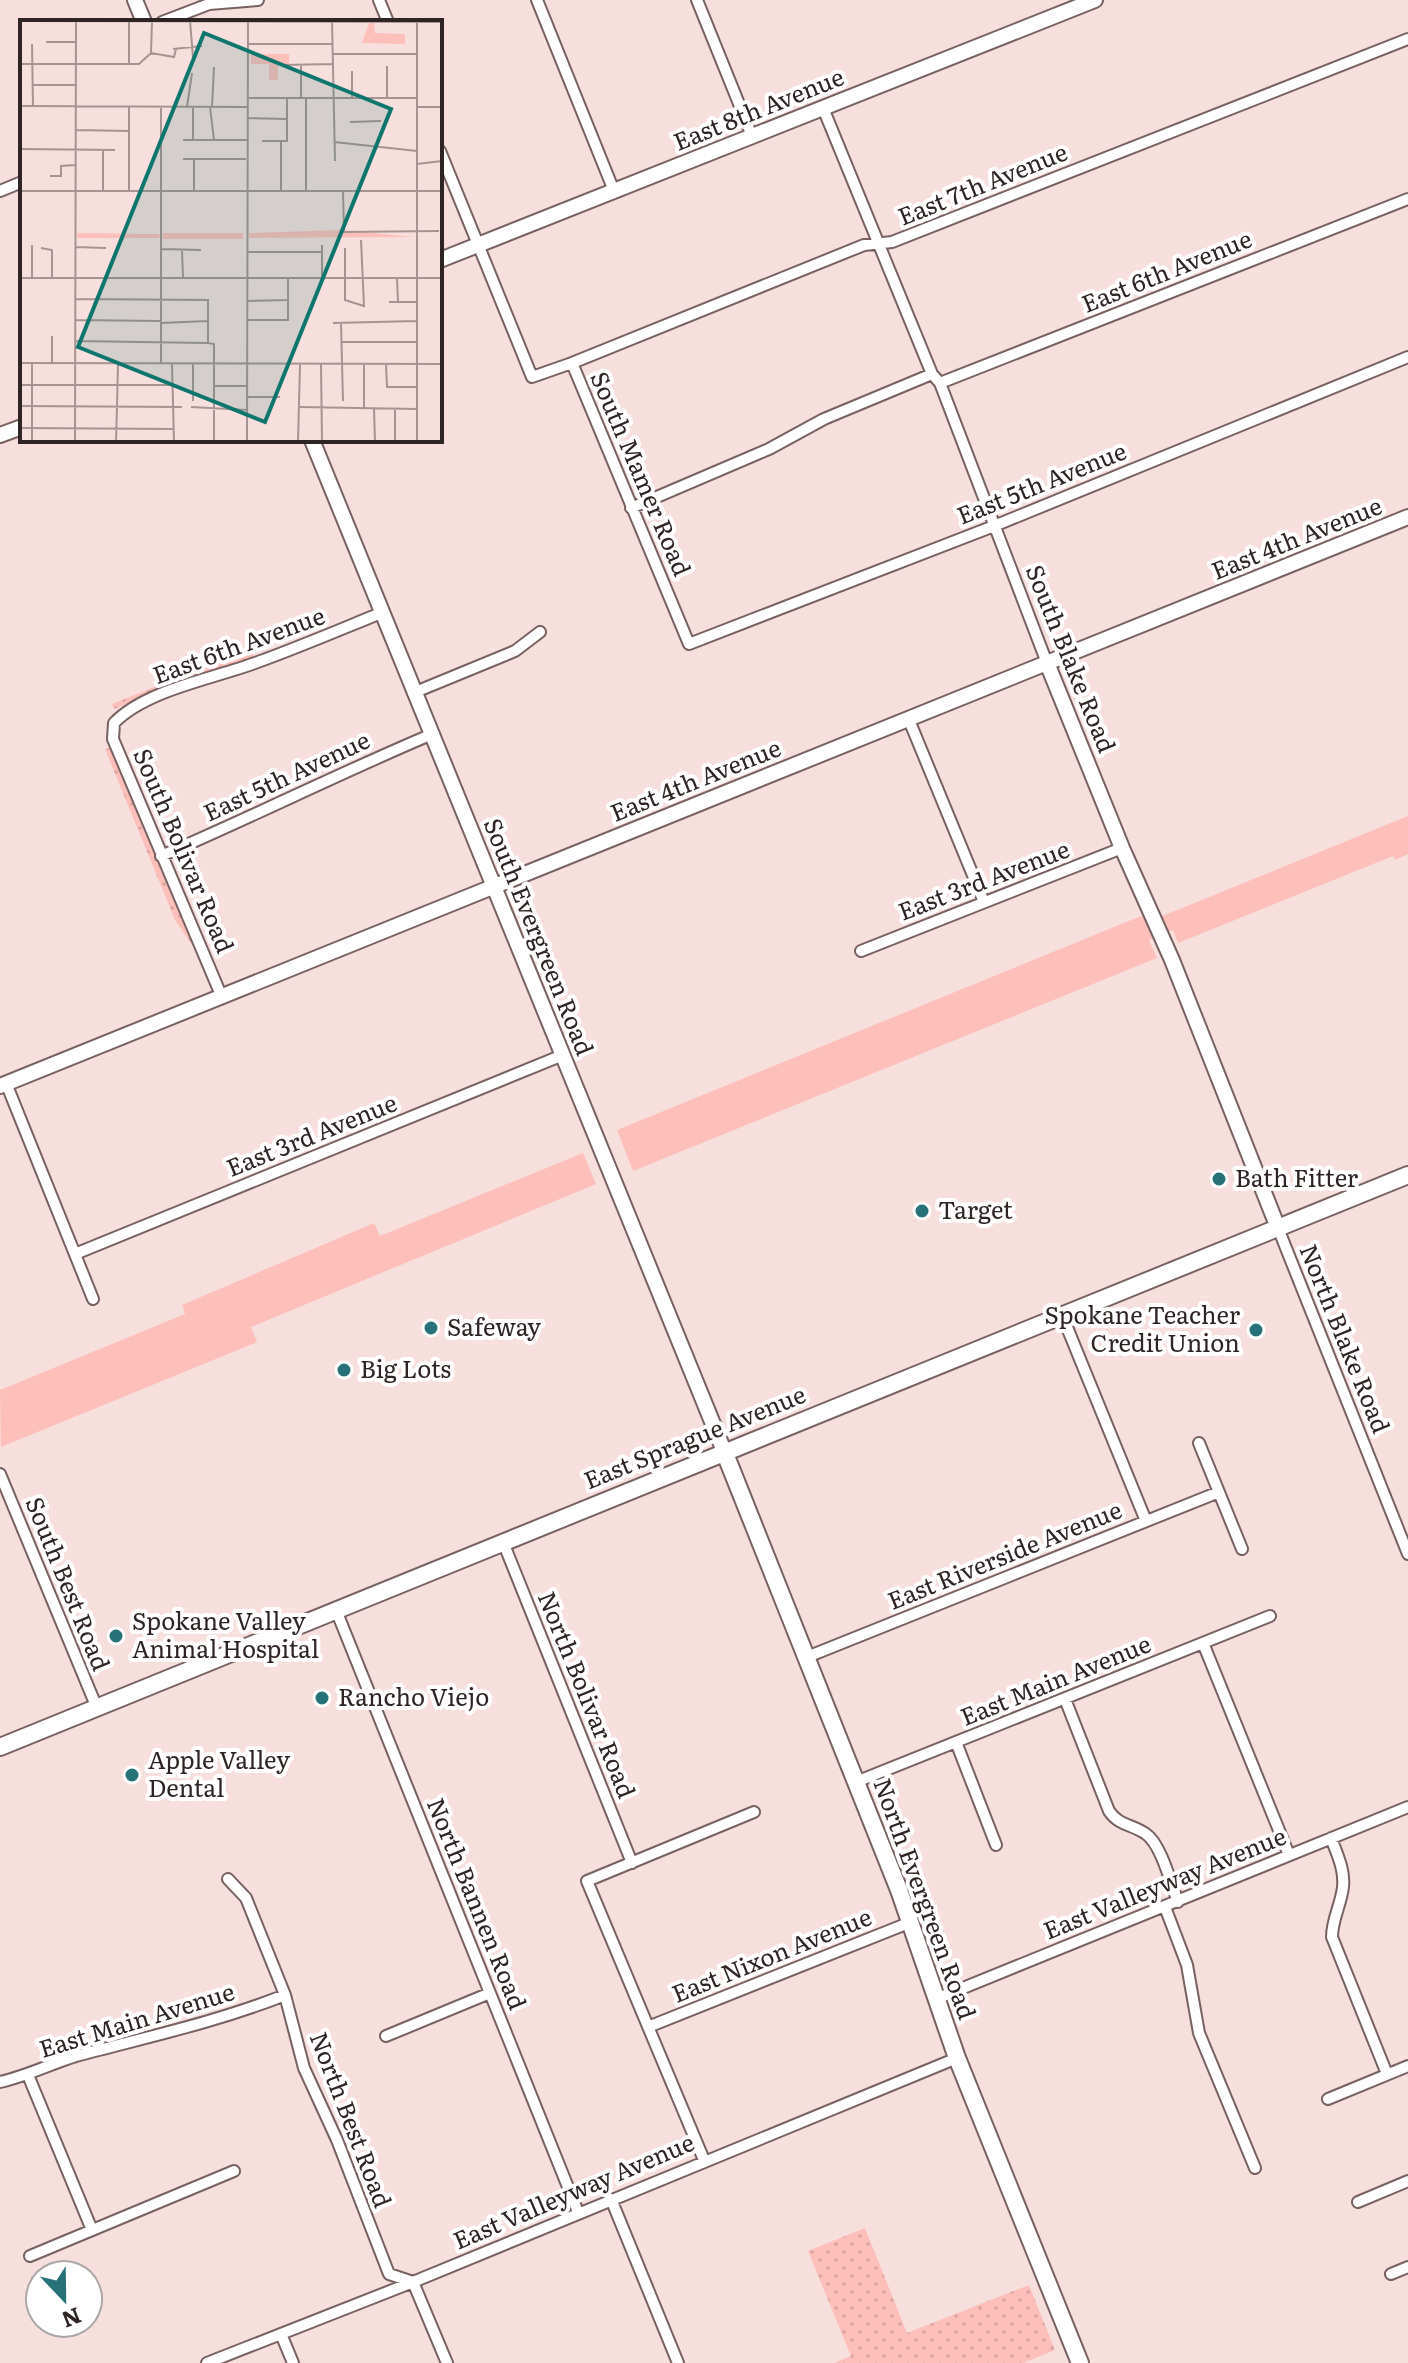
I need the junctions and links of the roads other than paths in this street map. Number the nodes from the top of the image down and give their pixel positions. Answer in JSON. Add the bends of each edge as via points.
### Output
{"nodes":[{"id":1,"x":135,"y":0,"type":"edge"},
{"id":2,"x":258,"y":0,"type":"edge"},
{"id":3,"x":379,"y":0,"type":"edge"},
{"id":4,"x":537,"y":0,"type":"edge"},
{"id":5,"x":697,"y":0,"type":"edge"},
{"id":6,"x":1095,"y":0,"type":"edge"},
{"id":7,"x":143,"y":20,"type":"edge"},
{"id":8,"x":167,"y":20,"type":"edge"},
{"id":9,"x":387,"y":20,"type":"edge"},
{"id":10,"x":1408,"y":39,"type":"edge"},
{"id":11,"x":823,"y":108,"type":"junction"},
{"id":12,"x":752,"y":136,"type":"junction"},
{"id":13,"x":442,"y":156,"type":"edge"},
{"id":14,"x":20,"y":183,"type":"edge"},
{"id":15,"x":0,"y":191,"type":"edge"},
{"id":16,"x":614,"y":191,"type":"junction"},
{"id":17,"x":1408,"y":199,"type":"edge"},
{"id":18,"x":878,"y":243,"type":"junction"},
{"id":19,"x":479,"y":245,"type":"junction"},
{"id":20,"x":442,"y":259,"type":"edge"},
{"id":21,"x":1408,"y":357,"type":"edge"},
{"id":22,"x":572,"y":363,"type":"junction"},
{"id":23,"x":932,"y":374,"type":"junction"},
{"id":24,"x":940,"y":383,"type":"junction"},
{"id":25,"x":20,"y":428,"type":"edge"},
{"id":26,"x":0,"y":435,"type":"edge"},
{"id":27,"x":313,"y":442,"type":"edge"},
{"id":28,"x":631,"y":508,"type":"junction"},
{"id":29,"x":1408,"y":517,"type":"edge"},
{"id":30,"x":994,"y":526,"type":"junction"},
{"id":31,"x":381,"y":613,"type":"junction"},
{"id":32,"x":540,"y":632,"type":"dead end"},
{"id":33,"x":689,"y":644,"type":"joint"},
{"id":34,"x":1047,"y":663,"type":"junction"},
{"id":35,"x":413,"y":693,"type":"junction"},
{"id":36,"x":909,"y":720,"type":"junction"},
{"id":37,"x":114,"y":723,"type":"joint"},
{"id":38,"x":430,"y":735,"type":"junction"},
{"id":39,"x":1122,"y":848,"type":"junction"},
{"id":40,"x":161,"y":856,"type":"junction"},
{"id":41,"x":494,"y":886,"type":"junction"},
{"id":42,"x":984,"y":902,"type":"junction"},
{"id":43,"x":861,"y":951,"type":"dead end"},
{"id":44,"x":221,"y":995,"type":"junction"},
{"id":45,"x":563,"y":1055,"type":"junction"},
{"id":46,"x":3,"y":1085,"type":"edge"},
{"id":47,"x":1408,"y":1175,"type":"edge"},
{"id":48,"x":1278,"y":1228,"type":"junction"},
{"id":49,"x":75,"y":1254,"type":"junction"},
{"id":50,"x":93,"y":1299,"type":"dead end"},
{"id":51,"x":1062,"y":1315,"type":"junction"},
{"id":52,"x":1199,"y":1443,"type":"dead end"},
{"id":53,"x":724,"y":1451,"type":"junction"},
{"id":54,"x":0,"y":1474,"type":"edge"},
{"id":55,"x":1219,"y":1492,"type":"junction"},
{"id":56,"x":1146,"y":1521,"type":"junction"},
{"id":57,"x":503,"y":1542,"type":"junction"},
{"id":58,"x":1242,"y":1549,"type":"dead end"},
{"id":59,"x":1408,"y":1554,"type":"edge"},
{"id":60,"x":336,"y":1610,"type":"junction"},
{"id":61,"x":1270,"y":1616,"type":"dead end"},
{"id":62,"x":1203,"y":1643,"type":"junction"},
{"id":63,"x":807,"y":1657,"type":"junction"},
{"id":64,"x":1065,"y":1699,"type":"junction"},
{"id":65,"x":97,"y":1708,"type":"junction"},
{"id":66,"x":956,"y":1742,"type":"junction"},
{"id":67,"x":0,"y":1747,"type":"edge"},
{"id":68,"x":856,"y":1782,"type":"junction"},
{"id":69,"x":1408,"y":1807,"type":"edge"},
{"id":70,"x":754,"y":1812,"type":"dead end"},
{"id":71,"x":1331,"y":1838,"type":"junction"},
{"id":72,"x":996,"y":1845,"type":"dead end"},
{"id":73,"x":1289,"y":1855,"type":"junction"},
{"id":74,"x":632,"y":1863,"type":"junction"},
{"id":75,"x":228,"y":1879,"type":"dead end"},
{"id":76,"x":1178,"y":1902,"type":"junction"},
{"id":77,"x":1165,"y":1907,"type":"junction"},
{"id":78,"x":911,"y":1922,"type":"junction"},
{"id":79,"x":490,"y":1993,"type":"junction"},
{"id":80,"x":285,"y":1995,"type":"junction"},
{"id":81,"x":936,"y":1999,"type":"junction"},
{"id":82,"x":648,"y":2027,"type":"junction"},
{"id":83,"x":386,"y":2036,"type":"dead end"},
{"id":84,"x":957,"y":2058,"type":"junction"},
{"id":85,"x":1408,"y":2066,"type":"edge"},
{"id":86,"x":1387,"y":2074,"type":"junction"},
{"id":87,"x":28,"y":2075,"type":"junction"},
{"id":88,"x":0,"y":2082,"type":"edge"},
{"id":89,"x":1328,"y":2099,"type":"dead end"},
{"id":90,"x":704,"y":2160,"type":"junction"},
{"id":91,"x":1255,"y":2168,"type":"dead end"},
{"id":92,"x":234,"y":2171,"type":"dead end"},
{"id":93,"x":1408,"y":2181,"type":"edge"},
{"id":94,"x":611,"y":2199,"type":"junction"},
{"id":95,"x":1358,"y":2202,"type":"dead end"},
{"id":96,"x":578,"y":2212,"type":"junction"},
{"id":97,"x":92,"y":2230,"type":"junction"},
{"id":98,"x":30,"y":2256,"type":"dead end"},
{"id":99,"x":1408,"y":2267,"type":"edge"},
{"id":100,"x":1391,"y":2274,"type":"dead end"},
{"id":101,"x":413,"y":2282,"type":"junction"},
{"id":102,"x":281,"y":2334,"type":"junction"},
{"id":103,"x":207,"y":2363,"type":"edge"},
{"id":104,"x":293,"y":2363,"type":"edge"},
{"id":105,"x":447,"y":2363,"type":"edge"},
{"id":106,"x":678,"y":2363,"type":"edge"},
{"id":107,"x":1080,"y":2363,"type":"edge"}],
"edges":[{"from":1,"to":7,"type":"street"},
{"from":2,"to":8,"type":"street","via":[[209,4]]},
{"from":3,"to":9,"type":"street"},
{"from":4,"to":16,"type":"street"},
{"from":5,"to":12,"type":"street"},
{"from":6,"to":11,"type":"street","name":"East 8th Avenue"},
{"from":10,"to":18,"type":"street","name":"East 7th Avenue","via":[[892,242]]},
{"from":11,"to":12,"type":"street","name":"East 8th Avenue"},
{"from":11,"to":18,"type":"street","name":"South Blake Road"},
{"from":12,"to":16,"type":"street","name":"East 8th Avenue"},
{"from":13,"to":19,"type":"street","name":"South Mamer Road"},
{"from":14,"to":15,"type":"street"},
{"from":16,"to":19,"type":"street","name":"East 8th Avenue"},
{"from":17,"to":24,"type":"street","name":"East 6th Avenue"},
{"from":18,"to":22,"type":"street","name":"East 7th Avenue"},
{"from":18,"to":23,"type":"street","name":"South Blake Road"},
{"from":19,"to":20,"type":"street","name":"East 8th Avenue"},
{"from":19,"to":22,"type":"street","name":"South Mamer Road","via":[[532,377]]},
{"from":21,"to":30,"type":"street","name":"East 5th Avenue"},
{"from":22,"to":28,"type":"street","name":"South Mamer Road"},
{"from":23,"to":24,"type":"street","name":"South Blake Road"},
{"from":23,"to":28,"type":"street"},
{"from":24,"to":30,"type":"street","name":"South Blake Road"},
{"from":25,"to":26,"type":"street"},
{"from":27,"to":31,"type":"street","name":"South Evergreen Road"},
{"from":28,"to":33,"type":"street","name":"South Mamer Road"},
{"from":29,"to":34,"type":"street","name":"East 4th Avenue"},
{"from":30,"to":33,"type":"street","name":"East 5th Avenue"},
{"from":30,"to":34,"type":"street","name":"South Blake Road"},
{"from":31,"to":35,"type":"street","name":"South Evergreen Road"},
{"from":31,"to":37,"type":"street","name":"East 6th Avenue","via":[[182,687],[127,710]]},
{"from":32,"to":35,"type":"street","via":[[515,651]]},
{"from":34,"to":36,"type":"street","name":"East 4th Avenue"},
{"from":34,"to":39,"type":"street","name":"South Blake Road"},
{"from":35,"to":38,"type":"street","name":"South Evergreen Road"},
{"from":36,"to":41,"type":"street","name":"East 4th Avenue"},
{"from":36,"to":42,"type":"street"},
{"from":37,"to":40,"type":"street","name":"South Bolivar Road","via":[[113,739]]},
{"from":38,"to":40,"type":"street","name":"East 5th Avenue"},
{"from":38,"to":41,"type":"street","name":"South Evergreen Road"},
{"from":39,"to":42,"type":"street","name":"East 3rd Avenue"},
{"from":39,"to":48,"type":"street","name":"South Blake Road"},
{"from":40,"to":44,"type":"street","name":"South Bolivar Road"},
{"from":41,"to":44,"type":"street","name":"East 4th Avenue"},
{"from":41,"to":45,"type":"street","name":"South Evergreen Road"},
{"from":42,"to":43,"type":"street","name":"East 3rd Avenue"},
{"from":44,"to":46,"type":"street","name":"East 4th Avenue"},
{"from":45,"to":49,"type":"street","name":"East 3rd Avenue"},
{"from":45,"to":53,"type":"street","name":"South Evergreen Road"},
{"from":46,"to":49,"type":"street"},
{"from":47,"to":48,"type":"main road","name":"East Sprague Avenue"},
{"from":48,"to":51,"type":"main road","name":"East Sprague Avenue"},
{"from":48,"to":59,"type":"street","name":"North Blake Road"},
{"from":49,"to":50,"type":"street"},
{"from":51,"to":53,"type":"main road","name":"East Sprague Avenue"},
{"from":51,"to":56,"type":"street"},
{"from":52,"to":55,"type":"street"},
{"from":53,"to":57,"type":"main road","name":"East Sprague Avenue"},
{"from":53,"to":63,"type":"main road","name":"North Evergreen Road"},
{"from":54,"to":65,"type":"street","name":"South Best Road"},
{"from":55,"to":56,"type":"street","name":"East Riverside Avenue"},
{"from":55,"to":58,"type":"street"},
{"from":56,"to":63,"type":"street","name":"East Riverside Avenue"},
{"from":57,"to":60,"type":"main road","name":"East Sprague Avenue"},
{"from":57,"to":74,"type":"street","name":"North Bolivar Road"},
{"from":60,"to":65,"type":"main road","name":"East Sprague Avenue"},
{"from":60,"to":79,"type":"street","name":"North Bannen Road"},
{"from":61,"to":62,"type":"street","name":"East Main Avenue"},
{"from":62,"to":64,"type":"street","name":"East Main Avenue"},
{"from":62,"to":73,"type":"street"},
{"from":63,"to":68,"type":"main road","name":"North Evergreen Road"},
{"from":64,"to":66,"type":"street","name":"East Main Avenue"},
{"from":64,"to":76,"type":"street","via":[[1109,1811],[1154,1843]]},
{"from":65,"to":67,"type":"main road","name":"East Sprague Avenue"},
{"from":66,"to":68,"type":"street","name":"East Main Avenue"},
{"from":66,"to":72,"type":"street"},
{"from":68,"to":78,"type":"main road","name":"North Evergreen Road"},
{"from":69,"to":71,"type":"street","name":"East Valleyway Avenue"},
{"from":70,"to":74,"type":"street"},
{"from":71,"to":73,"type":"street","name":"East Valleyway Avenue"},
{"from":71,"to":86,"type":"street","via":[[1343,1889],[1332,1937]]},
{"from":73,"to":76,"type":"street","name":"East Valleyway Avenue"},
{"from":74,"to":82,"type":"street","via":[[587,1881]]},
{"from":75,"to":80,"type":"street","name":"North Best Road","via":[[246,1898]]},
{"from":76,"to":77,"type":"street","name":"East Valleyway Avenue"},
{"from":77,"to":81,"type":"street","name":"East Valleyway Avenue"},
{"from":77,"to":91,"type":"street","via":[[1187,1965],[1199,2033]]},
{"from":78,"to":81,"type":"main road","name":"North Evergreen Road"},
{"from":78,"to":82,"type":"street","name":"East Nixon Avenue"},
{"from":79,"to":83,"type":"street"},
{"from":79,"to":96,"type":"street","name":"North Bannen Road"},
{"from":80,"to":87,"type":"street","name":"East Main Avenue"},
{"from":80,"to":101,"type":"street","name":"North Best Road","via":[[304,2068],[389,2274]]},
{"from":81,"to":84,"type":"main road","name":"North Evergreen Road"},
{"from":82,"to":90,"type":"street"},
{"from":84,"to":90,"type":"street","name":"East Valleyway Avenue"},
{"from":84,"to":107,"type":"main road","name":"North Evergreen Road"},
{"from":85,"to":86,"type":"street"},
{"from":86,"to":89,"type":"street"},
{"from":87,"to":88,"type":"street","name":"East Main Avenue"},
{"from":87,"to":97,"type":"street"},
{"from":90,"to":94,"type":"street","name":"East Valleyway Avenue"},
{"from":92,"to":97,"type":"street"},
{"from":93,"to":95,"type":"street"},
{"from":94,"to":96,"type":"street","name":"East Valleyway Avenue"},
{"from":94,"to":106,"type":"street"},
{"from":96,"to":101,"type":"street","name":"East Valleyway Avenue"},
{"from":97,"to":98,"type":"street"},
{"from":99,"to":100,"type":"street"},
{"from":101,"to":102,"type":"street","name":"East Valleyway Avenue"},
{"from":101,"to":105,"type":"street"},
{"from":102,"to":103,"type":"street","name":"East Valleyway Avenue"},
{"from":102,"to":104,"type":"street"}]}
